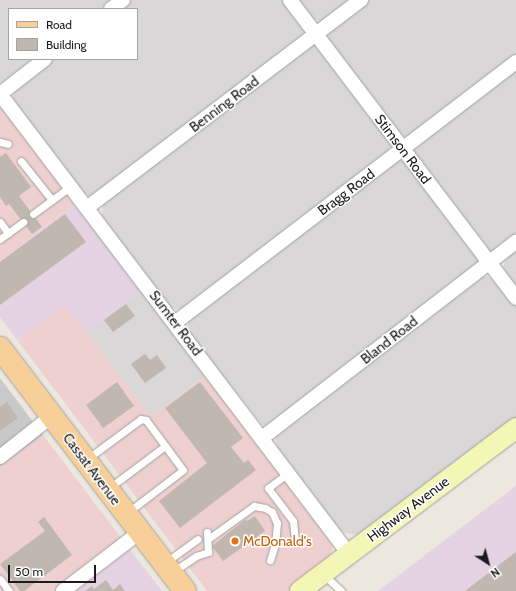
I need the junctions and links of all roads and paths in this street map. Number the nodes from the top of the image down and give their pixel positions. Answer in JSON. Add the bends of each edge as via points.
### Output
{"nodes":[{"id":1,"x":123,"y":0,"type":"edge"},
{"id":2,"x":290,"y":0,"type":"edge"},
{"id":3,"x":360,"y":0,"type":"edge"},
{"id":4,"x":112,"y":8,"type":"edge"},
{"id":5,"x":316,"y":34,"type":"junction"},
{"id":6,"x":44,"y":60,"type":"edge"},
{"id":7,"x":516,"y":62,"type":"edge"},
{"id":8,"x":0,"y":94,"type":"edge"},
{"id":9,"x":0,"y":142,"type":"edge"},
{"id":10,"x":8,"y":144,"type":"dead end"},
{"id":11,"x":403,"y":149,"type":"junction"},
{"id":12,"x":22,"y":161,"type":"dead end"},
{"id":13,"x":71,"y":186,"type":"junction"},
{"id":14,"x":52,"y":200,"type":"junction"},
{"id":15,"x":88,"y":207,"type":"junction"},
{"id":16,"x":33,"y":214,"type":"dead end"},
{"id":17,"x":0,"y":222,"type":"edge"},
{"id":18,"x":23,"y":222,"type":"dead end"},
{"id":19,"x":8,"y":233,"type":"junction"},
{"id":20,"x":0,"y":239,"type":"edge"},
{"id":21,"x":516,"y":242,"type":"edge"},
{"id":22,"x":489,"y":263,"type":"junction"},
{"id":23,"x":516,"y":298,"type":"edge"},
{"id":24,"x":176,"y":322,"type":"junction"},
{"id":25,"x":0,"y":348,"type":"edge"},
{"id":26,"x":52,"y":416,"type":"junction"},
{"id":27,"x":516,"y":428,"type":"edge"},
{"id":28,"x":262,"y":438,"type":"junction"},
{"id":29,"x":165,"y":446,"type":"junction"},
{"id":30,"x":0,"y":457,"type":"edge"},
{"id":31,"x":85,"y":460,"type":"junction"},
{"id":32,"x":288,"y":473,"type":"junction"},
{"id":33,"x":107,"y":489,"type":"junction"},
{"id":34,"x":126,"y":513,"type":"junction"},
{"id":35,"x":140,"y":532,"type":"junction"},
{"id":36,"x":198,"y":539,"type":"dead end"},
{"id":37,"x":296,"y":541,"type":"dead end"},
{"id":38,"x":349,"y":554,"type":"junction"},
{"id":39,"x":270,"y":560,"type":"dead end"},
{"id":40,"x":167,"y":568,"type":"junction"},
{"id":41,"x":323,"y":574,"type":"junction"},
{"id":42,"x":0,"y":579,"type":"edge"},
{"id":43,"x":9,"y":591,"type":"edge"},
{"id":44,"x":63,"y":591,"type":"edge"},
{"id":45,"x":184,"y":591,"type":"edge"},
{"id":46,"x":300,"y":591,"type":"edge"},
{"id":47,"x":341,"y":591,"type":"edge"}],
"edges":[{"from":1,"to":4,"type":"street"},
{"from":2,"to":5,"type":"street","name":"Stimson Road"},
{"from":3,"to":5,"type":"street","name":"Benning Road"},
{"from":5,"to":11,"type":"street","name":"Stimson Road"},
{"from":5,"to":15,"type":"street","name":"Benning Road"},
{"from":6,"to":8,"type":"street"},
{"from":7,"to":11,"type":"street","name":"Bragg Road"},
{"from":8,"to":13,"type":"street","name":"Sumter Road"},
{"from":9,"to":10,"type":"lane"},
{"from":11,"to":22,"type":"street","name":"Stimson Road"},
{"from":11,"to":24,"type":"street","name":"Bragg Road"},
{"from":12,"to":14,"type":"lane"},
{"from":13,"to":14,"type":"lane"},
{"from":13,"to":15,"type":"street","name":"Sumter Road"},
{"from":14,"to":16,"type":"lane"},
{"from":15,"to":24,"type":"street","name":"Sumter Road"},
{"from":17,"to":19,"type":"lane"},
{"from":18,"to":19,"type":"lane"},
{"from":19,"to":20,"type":"lane"},
{"from":21,"to":22,"type":"street","name":"Bland Road"},
{"from":22,"to":23,"type":"street","name":"Stimson Road"},
{"from":22,"to":28,"type":"street","name":"Bland Road"},
{"from":24,"to":28,"type":"street","name":"Sumter Road"},
{"from":25,"to":26,"type":"main road","name":"Cassat Avenue"},
{"from":26,"to":30,"type":"street"},
{"from":26,"to":31,"type":"main road","name":"Cassat Avenue"},
{"from":27,"to":38,"type":"street","name":"Highway Avenue"},
{"from":28,"to":32,"type":"street","name":"Sumter Road"},
{"from":29,"to":31,"type":"lane","via":[[146,420],[141,419]]},
{"from":29,"to":33,"type":"lane"},
{"from":29,"to":34,"type":"lane","via":[[183,470]]},
{"from":31,"to":33,"type":"main road","name":"Cassat Avenue"},
{"from":32,"to":37,"type":"lane","via":[[268,488],[293,521]]},
{"from":32,"to":38,"type":"street","name":"Sumter Road"},
{"from":33,"to":34,"type":"main road","name":"Cassat Avenue"},
{"from":34,"to":35,"type":"main road","name":"Cassat Avenue"},
{"from":35,"to":40,"type":"main road","name":"Cassat Avenue"},
{"from":35,"to":44,"type":"street"},
{"from":36,"to":40,"type":"lane"},
{"from":38,"to":41,"type":"street","name":"Highway Avenue"},
{"from":39,"to":40,"type":"lane","via":[[275,544],[277,522],[272,512],[254,506],[208,536],[208,552]]},
{"from":40,"to":45,"type":"main road","name":"Cassat Avenue"},
{"from":41,"to":46,"type":"street","name":"Highway Avenue"},
{"from":41,"to":47,"type":"lane"},
{"from":42,"to":43,"type":"lane"}]}
